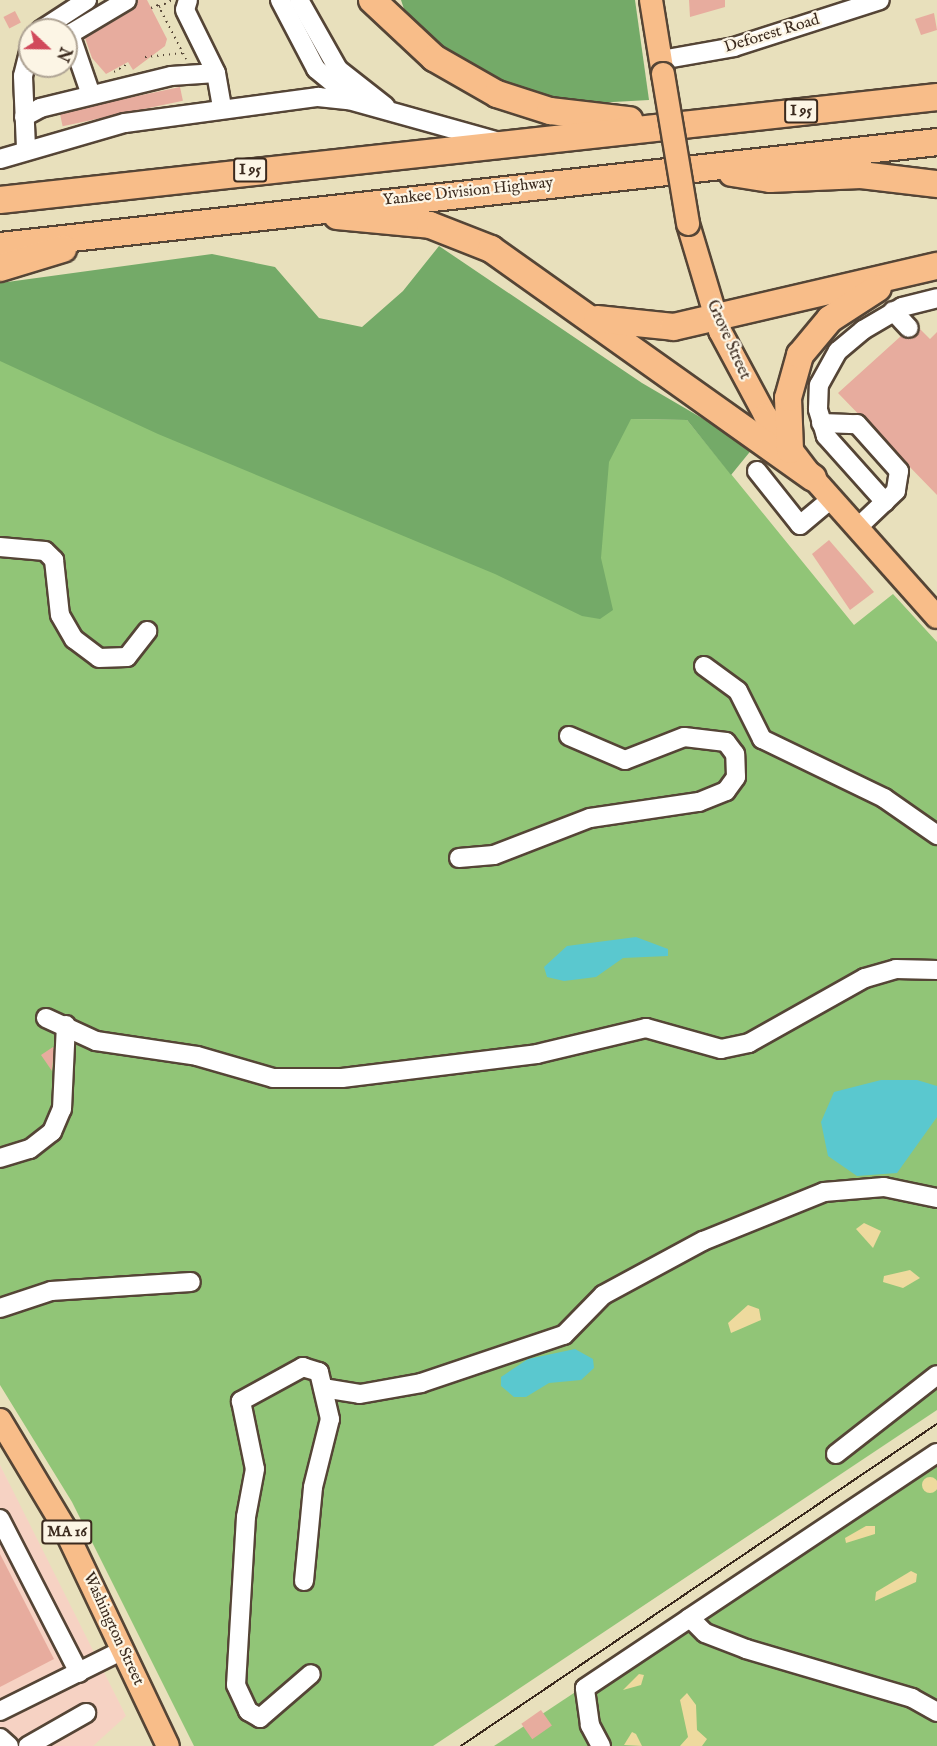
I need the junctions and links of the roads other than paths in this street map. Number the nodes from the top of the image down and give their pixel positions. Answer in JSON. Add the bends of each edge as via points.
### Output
{"nodes":[{"id":1,"x":87,"y":0,"type":"edge"},
{"id":2,"x":127,"y":0,"type":"edge"},
{"id":3,"x":188,"y":0,"type":"edge"},
{"id":4,"x":280,"y":0,"type":"edge"},
{"id":5,"x":299,"y":0,"type":"edge"},
{"id":6,"x":651,"y":0,"type":"edge"},
{"id":7,"x":880,"y":0,"type":"edge"},
{"id":8,"x":375,"y":2,"type":"edge"},
{"id":9,"x":59,"y":18,"type":"edge"},
{"id":10,"x":662,"y":67,"type":"junction"},
{"id":11,"x":216,"y":73,"type":"junction"},
{"id":12,"x":22,"y":78,"type":"edge"},
{"id":13,"x":91,"y":95,"type":"junction"},
{"id":14,"x":937,"y":97,"type":"edge"},
{"id":15,"x":364,"y":104,"type":"junction"},
{"id":16,"x":222,"y":108,"type":"junction"},
{"id":17,"x":393,"y":113,"type":"junction"},
{"id":18,"x":24,"y":117,"type":"junction"},
{"id":19,"x":665,"y":126,"type":"junction"},
{"id":20,"x":501,"y":142,"type":"junction"},
{"id":21,"x":937,"y":142,"type":"edge"},
{"id":22,"x":26,"y":148,"type":"junction"},
{"id":23,"x":0,"y":159,"type":"edge"},
{"id":24,"x":696,"y":168,"type":"junction"},
{"id":25,"x":937,"y":184,"type":"edge"},
{"id":26,"x":0,"y":200,"type":"edge"},
{"id":27,"x":295,"y":211,"type":"junction"},
{"id":28,"x":125,"y":230,"type":"junction"},
{"id":29,"x":0,"y":246,"type":"edge"},
{"id":30,"x":937,"y":266,"type":"edge"},
{"id":31,"x":0,"y":268,"type":"edge"},
{"id":32,"x":906,"y":273,"type":"junction"},
{"id":33,"x":937,"y":298,"type":"edge"},
{"id":34,"x":893,"y":311,"type":"junction"},
{"id":35,"x":591,"y":318,"type":"junction"},
{"id":36,"x":716,"y":319,"type":"junction"},
{"id":37,"x":909,"y":328,"type":"dead end"},
{"id":38,"x":821,"y":423,"type":"junction"},
{"id":39,"x":790,"y":450,"type":"junction"},
{"id":40,"x":757,"y":471,"type":"dead end"},
{"id":41,"x":813,"y":478,"type":"junction"},
{"id":42,"x":831,"y":499,"type":"junction"},
{"id":43,"x":885,"y":502,"type":"junction"},
{"id":44,"x":857,"y":528,"type":"junction"},
{"id":45,"x":0,"y":547,"type":"edge"},
{"id":46,"x":937,"y":617,"type":"edge"},
{"id":47,"x":147,"y":631,"type":"dead end"},
{"id":48,"x":704,"y":666,"type":"dead end"},
{"id":49,"x":569,"y":736,"type":"dead end"},
{"id":50,"x":937,"y":836,"type":"edge"},
{"id":51,"x":459,"y":858,"type":"dead end"},
{"id":52,"x":937,"y":970,"type":"edge"},
{"id":53,"x":46,"y":1017,"type":"dead end"},
{"id":54,"x":66,"y":1026,"type":"junction"},
{"id":55,"x":0,"y":1158,"type":"edge"},
{"id":56,"x":937,"y":1198,"type":"edge"},
{"id":57,"x":191,"y":1282,"type":"dead end"},
{"id":58,"x":0,"y":1308,"type":"edge"},
{"id":59,"x":937,"y":1375,"type":"edge"},
{"id":60,"x":323,"y":1388,"type":"junction"},
{"id":61,"x":0,"y":1420,"type":"edge"},
{"id":62,"x":937,"y":1452,"type":"edge"},
{"id":63,"x":836,"y":1454,"type":"dead end"},
{"id":64,"x":1,"y":1523,"type":"edge"},
{"id":65,"x":304,"y":1581,"type":"dead end"},
{"id":66,"x":688,"y":1619,"type":"junction"},
{"id":67,"x":123,"y":1650,"type":"junction"},
{"id":68,"x":79,"y":1673,"type":"junction"},
{"id":69,"x":311,"y":1674,"type":"dead end"},
{"id":70,"x":0,"y":1711,"type":"edge"},
{"id":71,"x":937,"y":1712,"type":"edge"},
{"id":72,"x":86,"y":1713,"type":"dead end"},
{"id":73,"x":0,"y":1737,"type":"edge"},
{"id":74,"x":9,"y":1746,"type":"edge"},
{"id":75,"x":28,"y":1746,"type":"edge"},
{"id":76,"x":168,"y":1746,"type":"edge"},
{"id":77,"x":601,"y":1746,"type":"edge"}],
"edges":[{"from":1,"to":9,"type":"street"},
{"from":2,"to":13,"type":"street","via":[[69,34]]},
{"from":3,"to":11,"type":"street","via":[[185,10]]},
{"from":4,"to":15,"type":"street","via":[[321,75]]},
{"from":5,"to":17,"type":"street","via":[[338,69]]},
{"from":6,"to":10,"type":"main road","name":"Grove Street"},
{"from":7,"to":10,"type":"street","name":"Deforest Road"},
{"from":8,"to":19,"type":"highway","via":[[434,58],[497,94],[550,111]]},
{"from":10,"to":36,"type":"main road","name":"Grove Street","bridge":true,"via":[[688,224]]},
{"from":11,"to":13,"type":"street","via":[[171,76]]},
{"from":11,"to":16,"type":"street"},
{"from":12,"to":18,"type":"street"},
{"from":13,"to":18,"type":"street"},
{"from":14,"to":19,"type":"highway","number":"I 95"},
{"from":15,"to":16,"type":"street","via":[[318,97]]},
{"from":15,"to":17,"type":"street"},
{"from":16,"to":22,"type":"street","via":[[125,123]]},
{"from":17,"to":20,"type":"street"},
{"from":18,"to":22,"type":"street"},
{"from":19,"to":20,"type":"highway","number":"I 95"},
{"from":20,"to":26,"type":"highway","number":"I 95"},
{"from":21,"to":24,"type":"highway","name":"Yankee Division Highway"},
{"from":22,"to":23,"type":"street"},
{"from":24,"to":25,"type":"highway","via":[[770,179],[851,175]]},
{"from":24,"to":27,"type":"highway","name":"Yankee Division Highway"},
{"from":27,"to":28,"type":"highway","name":"Yankee Division Highway"},
{"from":27,"to":35,"type":"highway","via":[[454,231],[491,249]]},
{"from":28,"to":29,"type":"highway","name":"Yankee Division Highway"},
{"from":28,"to":31,"type":"highway"},
{"from":30,"to":32,"type":"highway"},
{"from":32,"to":36,"type":"highway"},
{"from":32,"to":39,"type":"highway","via":[[838,312],[806,345],[789,389]]},
{"from":33,"to":34,"type":"street"},
{"from":34,"to":37,"type":"street"},
{"from":34,"to":38,"type":"street","via":[[849,341],[829,362],[818,394]]},
{"from":35,"to":36,"type":"highway","via":[[655,328]]},
{"from":35,"to":41,"type":"highway"},
{"from":36,"to":39,"type":"main road","name":"Grove Street","via":[[749,387]]},
{"from":38,"to":43,"type":"street","via":[[831,444]]},
{"from":38,"to":43,"type":"street","via":[[853,422],[894,462],[900,481]]},
{"from":39,"to":41,"type":"main road","name":"Grove Street"},
{"from":40,"to":42,"type":"street","via":[[800,525]]},
{"from":41,"to":42,"type":"main road","name":"Grove Street"},
{"from":42,"to":44,"type":"main road","name":"Grove Street"},
{"from":43,"to":44,"type":"street"},
{"from":44,"to":46,"type":"main road","name":"Grove Street"},
{"from":45,"to":47,"type":"street","via":[[45,551],[54,560],[60,615],[74,639],[99,658],[127,657]]},
{"from":48,"to":50,"type":"street","via":[[738,691],[762,739],[884,798]]},
{"from":49,"to":51,"type":"street","via":[[625,760],[684,736],[726,742],[735,754],[736,777],[726,791],[699,802],[590,818],[494,855]]},
{"from":52,"to":54,"type":"street","via":[[896,969],[865,978],[749,1043],[721,1049],[646,1028],[537,1054],[342,1078],[273,1078],[197,1056],[96,1041]]},
{"from":53,"to":54,"type":"street"},
{"from":54,"to":55,"type":"street","via":[[62,1109],[52,1132],[30,1149]]},
{"from":56,"to":60,"type":"street","via":[[884,1186],[824,1192],[703,1240],[613,1289],[564,1335],[421,1383],[360,1394]]},
{"from":57,"to":58,"type":"street","via":[[51,1291]]},
{"from":59,"to":63,"type":"street"},
{"from":60,"to":65,"type":"street","via":[[330,1419],[313,1487]]},
{"from":60,"to":69,"type":"street","via":[[319,1372],[303,1367],[241,1401],[255,1468],[246,1517],[237,1685],[248,1712],[260,1718]]},
{"from":61,"to":67,"type":"main road","name":"Washington Street","number":"MA 16","via":[[64,1527]]},
{"from":62,"to":66,"type":"street"},
{"from":64,"to":68,"type":"street"},
{"from":66,"to":71,"type":"street","via":[[705,1633],[746,1649],[902,1695]]},
{"from":66,"to":77,"type":"street","via":[[585,1688],[590,1725]]},
{"from":67,"to":68,"type":"street"},
{"from":67,"to":76,"type":"main road","name":"Washington Street","number":"MA 16"},
{"from":68,"to":70,"type":"street"},
{"from":72,"to":75,"type":"street"},
{"from":73,"to":74,"type":"street"}]}
